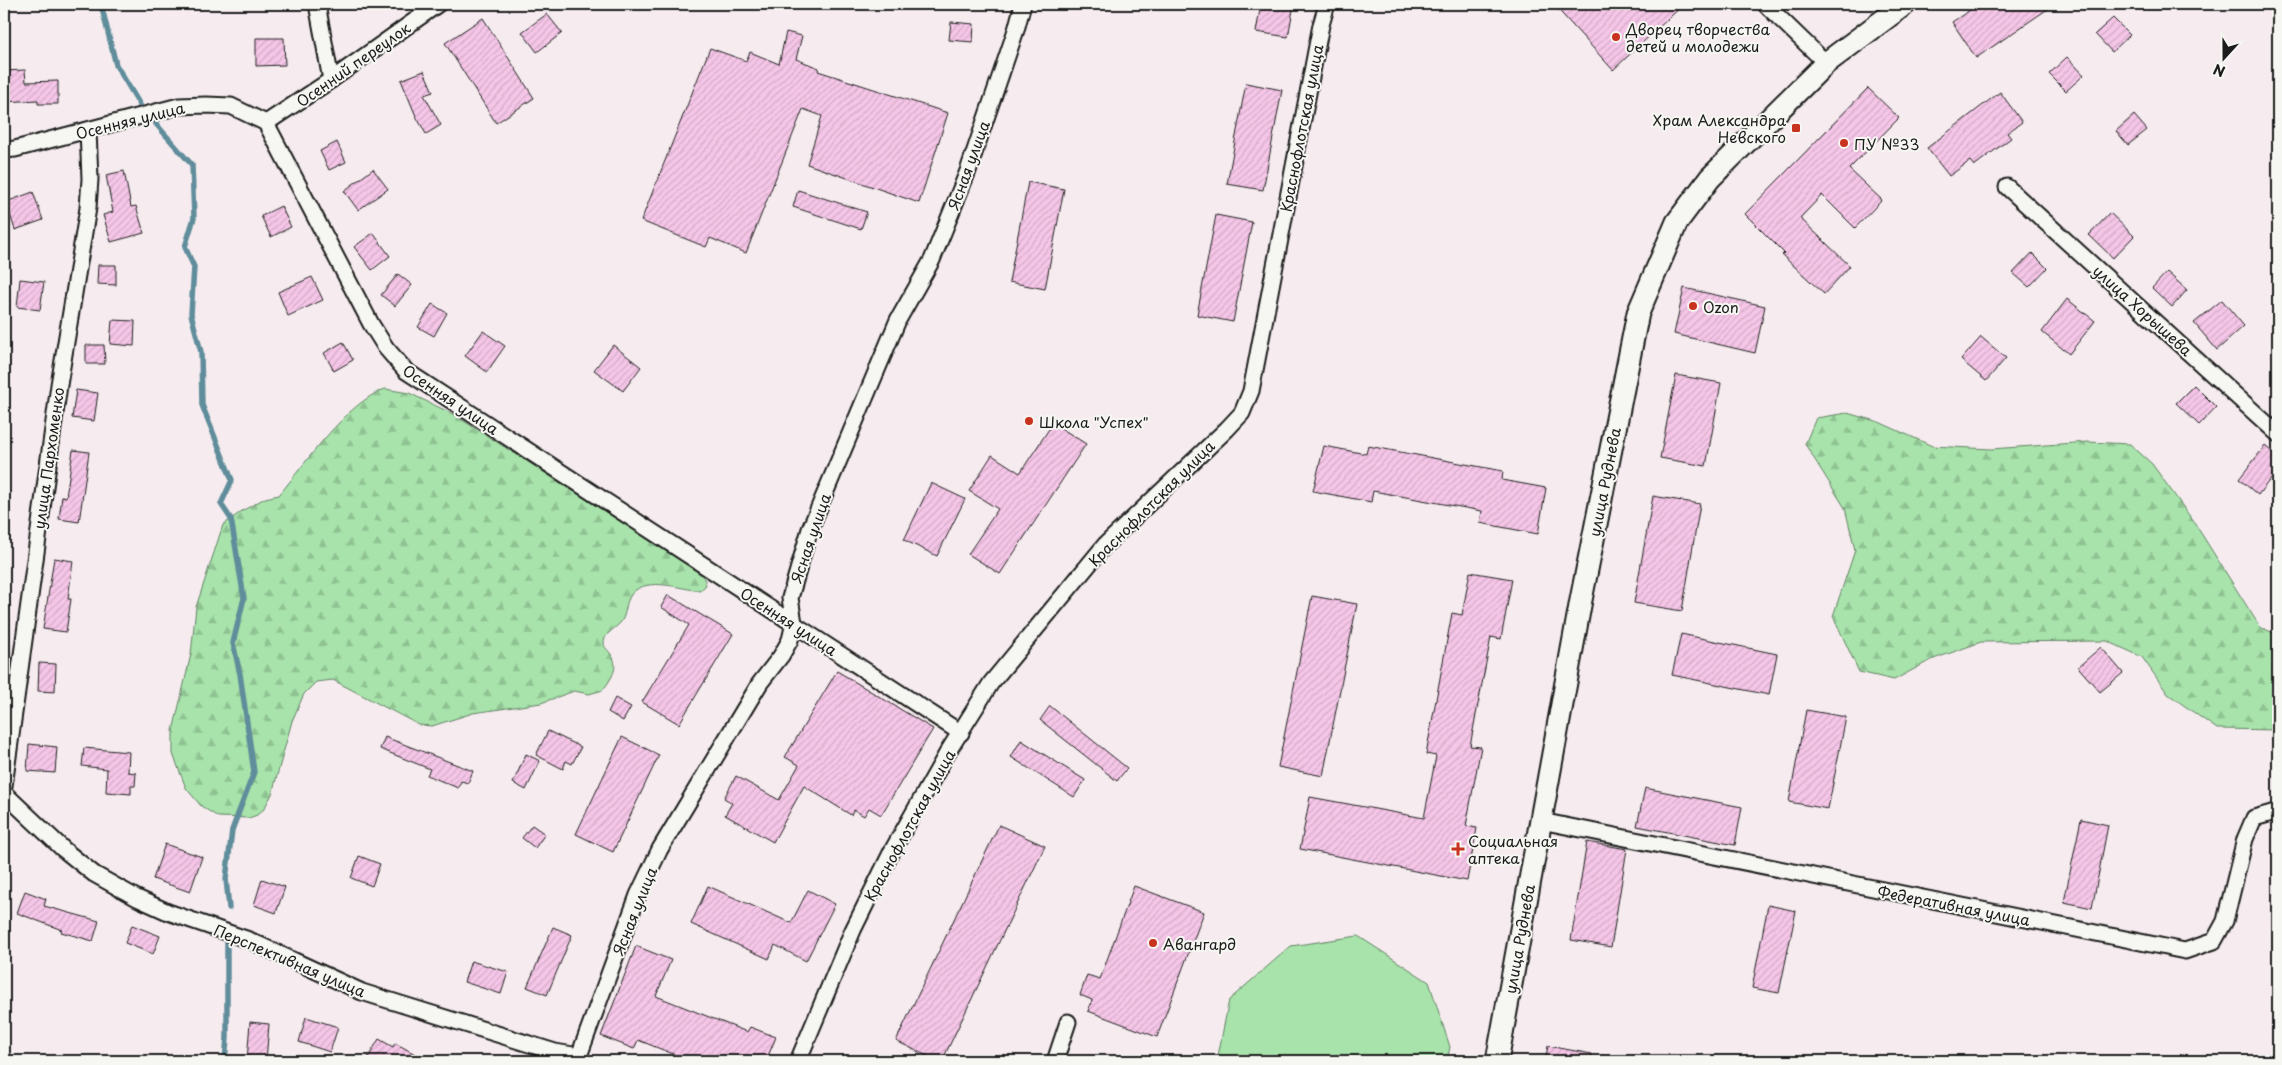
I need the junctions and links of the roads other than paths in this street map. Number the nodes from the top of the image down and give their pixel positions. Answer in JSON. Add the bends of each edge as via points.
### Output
{"nodes":[{"id":1,"x":317,"y":4,"type":"edge"},
{"id":2,"x":438,"y":4,"type":"edge"},
{"id":3,"x":1023,"y":4,"type":"edge"},
{"id":4,"x":1327,"y":4,"type":"edge"},
{"id":5,"x":1765,"y":4,"type":"edge"},
{"id":6,"x":1905,"y":4,"type":"edge"},
{"id":7,"x":1826,"y":63,"type":"junction"},
{"id":8,"x":331,"y":80,"type":"junction"},
{"id":9,"x":266,"y":123,"type":"junction"},
{"id":10,"x":88,"y":130,"type":"junction"},
{"id":11,"x":4,"y":150,"type":"edge"},
{"id":12,"x":2007,"y":187,"type":"dead end"},
{"id":13,"x":2278,"y":434,"type":"edge"},
{"id":14,"x":794,"y":623,"type":"junction"},
{"id":15,"x":961,"y":733,"type":"junction"},
{"id":16,"x":4,"y":786,"type":"edge"},
{"id":17,"x":4,"y":793,"type":"edge"},
{"id":18,"x":2278,"y":814,"type":"edge"},
{"id":19,"x":1541,"y":821,"type":"junction"},
{"id":20,"x":1068,"y":1022,"type":"dead end"},
{"id":21,"x":580,"y":1056,"type":"joint"},
{"id":22,"x":798,"y":1061,"type":"edge"},
{"id":23,"x":1055,"y":1061,"type":"edge"},
{"id":24,"x":1497,"y":1061,"type":"edge"}],
"edges":[{"from":1,"to":8,"type":"street"},
{"from":2,"to":8,"type":"street","name":"Осенний переулок"},
{"from":3,"to":14,"type":"street","name":"Ясная улица","via":[[968,172],[932,260],[898,320],[810,529],[790,598]]},
{"from":4,"to":15,"type":"street","name":"Краснофлотская улица","via":[[1251,391],[1242,412],[1105,545],[991,683]]},
{"from":5,"to":7,"type":"street"},
{"from":6,"to":7,"type":"main road","name":"улица Руднева"},
{"from":7,"to":19,"type":"main road","name":"улица Руднева","via":[[1710,178],[1677,222],[1638,313]]},
{"from":8,"to":9,"type":"street","name":"Осенний переулок"},
{"from":9,"to":10,"type":"street","name":"Осенняя улица","via":[[231,106],[179,106]]},
{"from":9,"to":14,"type":"street","name":"Осенняя улица","via":[[371,324],[406,372]]},
{"from":10,"to":11,"type":"street","name":"Осенняя улица","via":[[15,150]]},
{"from":10,"to":16,"type":"street","name":"улица Пархоменко","via":[[88,208],[57,394]]},
{"from":12,"to":13,"type":"street","name":"улица Хорышева"},
{"from":14,"to":15,"type":"street","name":"Осенняя улица"},
{"from":14,"to":21,"type":"street","name":"Ясная улица","via":[[790,640],[781,656],[760,683],[660,849],[638,895]]},
{"from":15,"to":22,"type":"street","name":"Краснофлотская улица","via":[[892,851],[852,930]]},
{"from":17,"to":21,"type":"street","name":"Перспективная улица","via":[[94,874],[145,902],[249,940],[362,992],[555,1052]]},
{"from":18,"to":19,"type":"street","name":"Федеративная улица","via":[[2254,818],[2245,839],[2226,921],[2214,941],[2185,951]]},
{"from":19,"to":24,"type":"main road","name":"улица Руднева"},
{"from":20,"to":23,"type":"street"}]}
